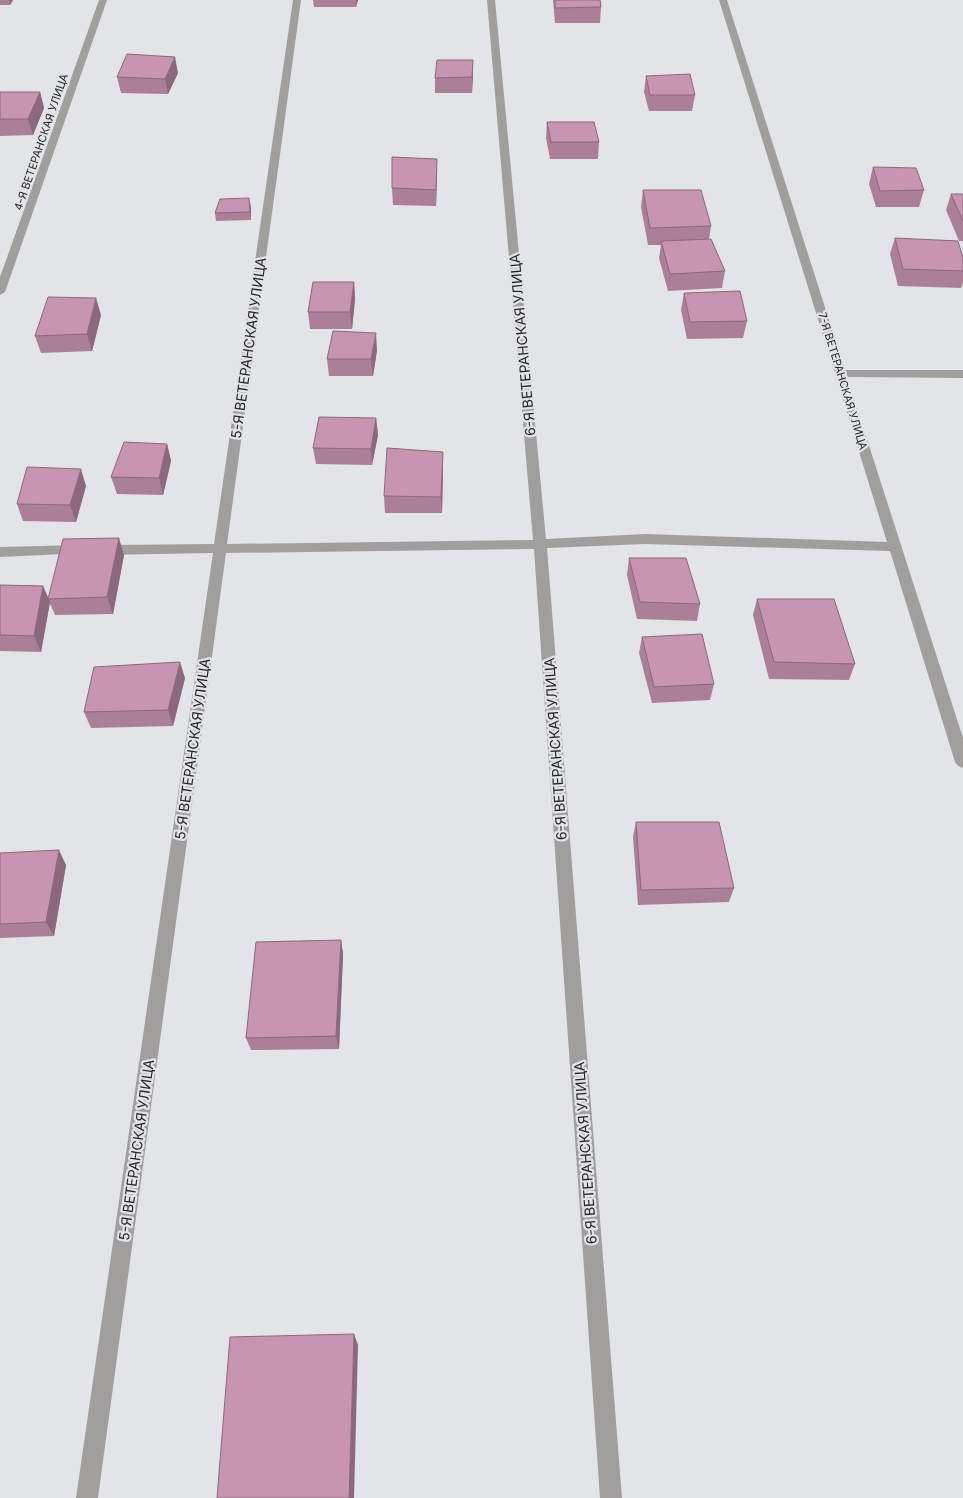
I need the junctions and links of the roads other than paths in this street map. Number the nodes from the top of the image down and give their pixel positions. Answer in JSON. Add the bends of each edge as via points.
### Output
{"nodes":[{"id":1,"x":103,"y":0,"type":"edge"},
{"id":2,"x":297,"y":0,"type":"edge"},
{"id":3,"x":491,"y":0,"type":"edge"},
{"id":4,"x":723,"y":0,"type":"edge"},
{"id":5,"x":0,"y":292,"type":"edge"},
{"id":6,"x":841,"y":373,"type":"junction"},
{"id":7,"x":963,"y":374,"type":"edge"},
{"id":8,"x":540,"y":544,"type":"junction"},
{"id":9,"x":221,"y":547,"type":"junction"},
{"id":10,"x":896,"y":547,"type":"junction"},
{"id":11,"x":0,"y":552,"type":"edge"},
{"id":12,"x":963,"y":762,"type":"edge"},
{"id":13,"x":87,"y":1498,"type":"edge"},
{"id":14,"x":611,"y":1498,"type":"edge"}],
"edges":[{"from":1,"to":5,"type":"street","name":"4-Я ВЕТЕРАНСКАЯ УЛИЦА"},
{"from":2,"to":9,"type":"street","name":"5-Я ВЕТЕРАНСКАЯ УЛИЦА"},
{"from":3,"to":8,"type":"street","name":"6-Я ВЕТЕРАНСКАЯ УЛИЦА"},
{"from":4,"to":6,"type":"street","name":"7-Я ВЕТЕРАНСКАЯ УЛИЦА"},
{"from":6,"to":7,"type":"street"},
{"from":6,"to":10,"type":"street","name":"7-Я ВЕТЕРАНСКАЯ УЛИЦА"},
{"from":8,"to":9,"type":"street"},
{"from":8,"to":10,"type":"street","via":[[645,538]]},
{"from":8,"to":14,"type":"street","name":"6-Я ВЕТЕРАНСКАЯ УЛИЦА"},
{"from":9,"to":11,"type":"street"},
{"from":9,"to":13,"type":"street","name":"5-Я ВЕТЕРАНСКАЯ УЛИЦА"},
{"from":10,"to":12,"type":"street","name":"7-Я ВЕТЕРАНСКАЯ УЛИЦА"}]}
